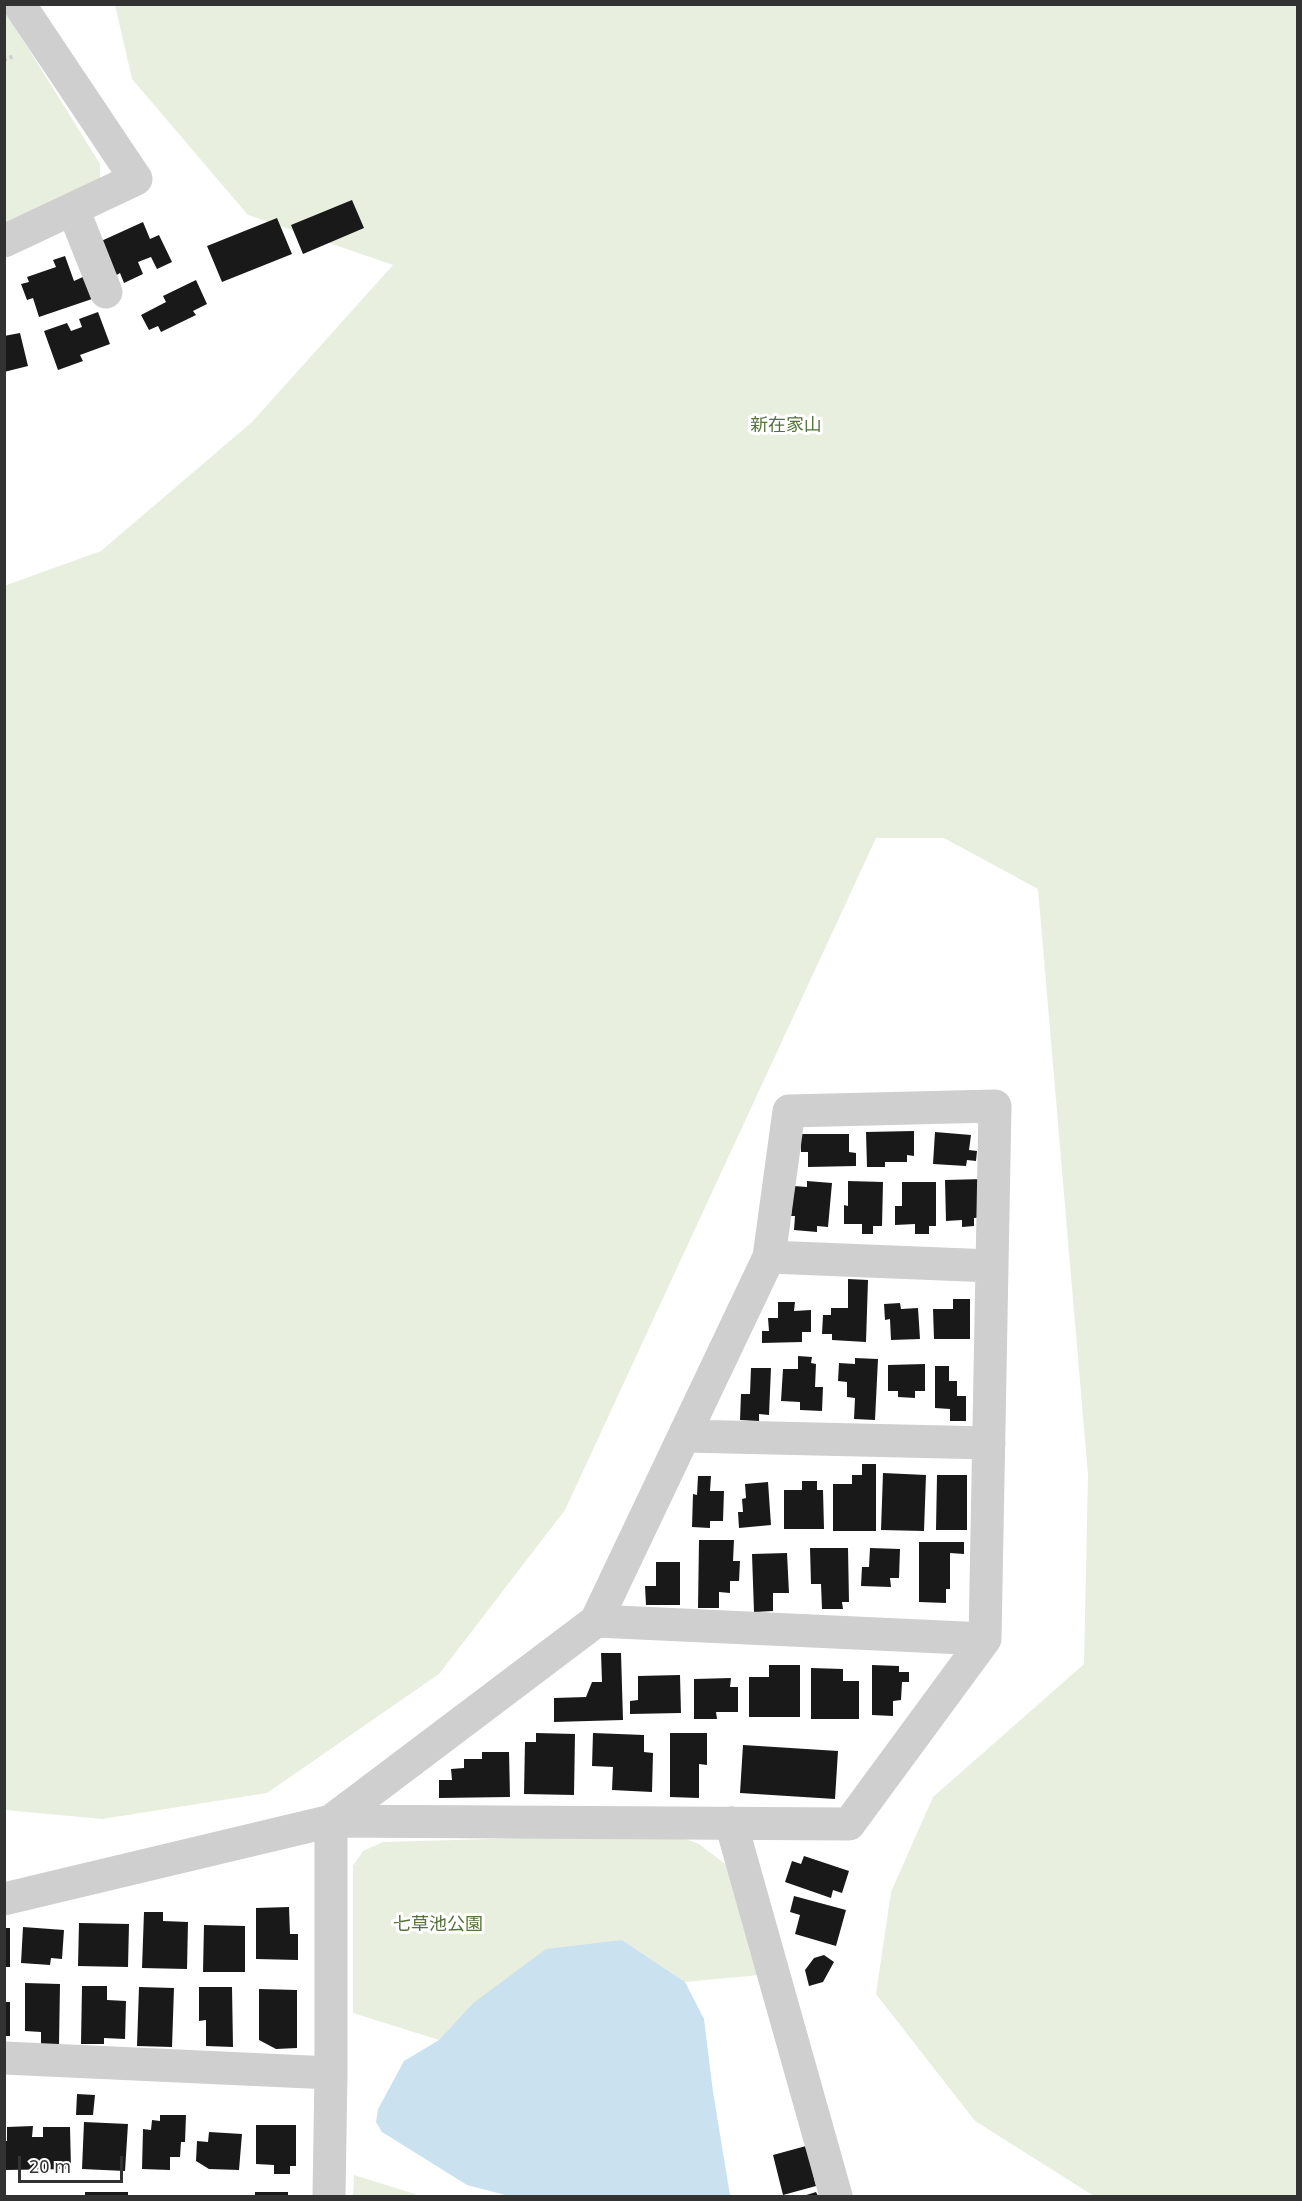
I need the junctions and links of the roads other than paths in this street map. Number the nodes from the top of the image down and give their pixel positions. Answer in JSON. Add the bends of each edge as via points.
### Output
{"nodes":[{"id":1,"x":19,"y":4,"type":"edge"},
{"id":2,"x":73,"y":209,"type":"junction"},
{"id":3,"x":4,"y":241,"type":"edge"},
{"id":4,"x":106,"y":292,"type":"dead end"},
{"id":5,"x":769,"y":1257,"type":"junction"},
{"id":6,"x":992,"y":1266,"type":"junction"},
{"id":7,"x":685,"y":1436,"type":"junction"},
{"id":8,"x":988,"y":1443,"type":"junction"},
{"id":9,"x":596,"y":1621,"type":"junction"},
{"id":10,"x":985,"y":1639,"type":"junction"},
{"id":11,"x":331,"y":1821,"type":"junction"},
{"id":12,"x":731,"y":1823,"type":"junction"},
{"id":13,"x":4,"y":1899,"type":"edge"},
{"id":14,"x":4,"y":2058,"type":"edge"},
{"id":15,"x":331,"y":2073,"type":"junction"},
{"id":16,"x":329,"y":2196,"type":"edge"},
{"id":17,"x":836,"y":2196,"type":"edge"}],
"edges":[{"from":1,"to":2,"type":"street","via":[[136,179]]},
{"from":2,"to":3,"type":"street"},
{"from":2,"to":4,"type":"street"},
{"from":5,"to":6,"type":"street"},
{"from":5,"to":6,"type":"street","via":[[789,1111],[995,1106]]},
{"from":5,"to":7,"type":"street"},
{"from":6,"to":8,"type":"street"},
{"from":7,"to":8,"type":"street"},
{"from":7,"to":9,"type":"street"},
{"from":8,"to":10,"type":"street"},
{"from":9,"to":10,"type":"street"},
{"from":9,"to":11,"type":"street"},
{"from":10,"to":12,"type":"street","via":[[849,1824]]},
{"from":11,"to":12,"type":"street"},
{"from":11,"to":13,"type":"street"},
{"from":11,"to":15,"type":"street"},
{"from":12,"to":17,"type":"street"},
{"from":14,"to":15,"type":"street"},
{"from":15,"to":16,"type":"street"}]}
